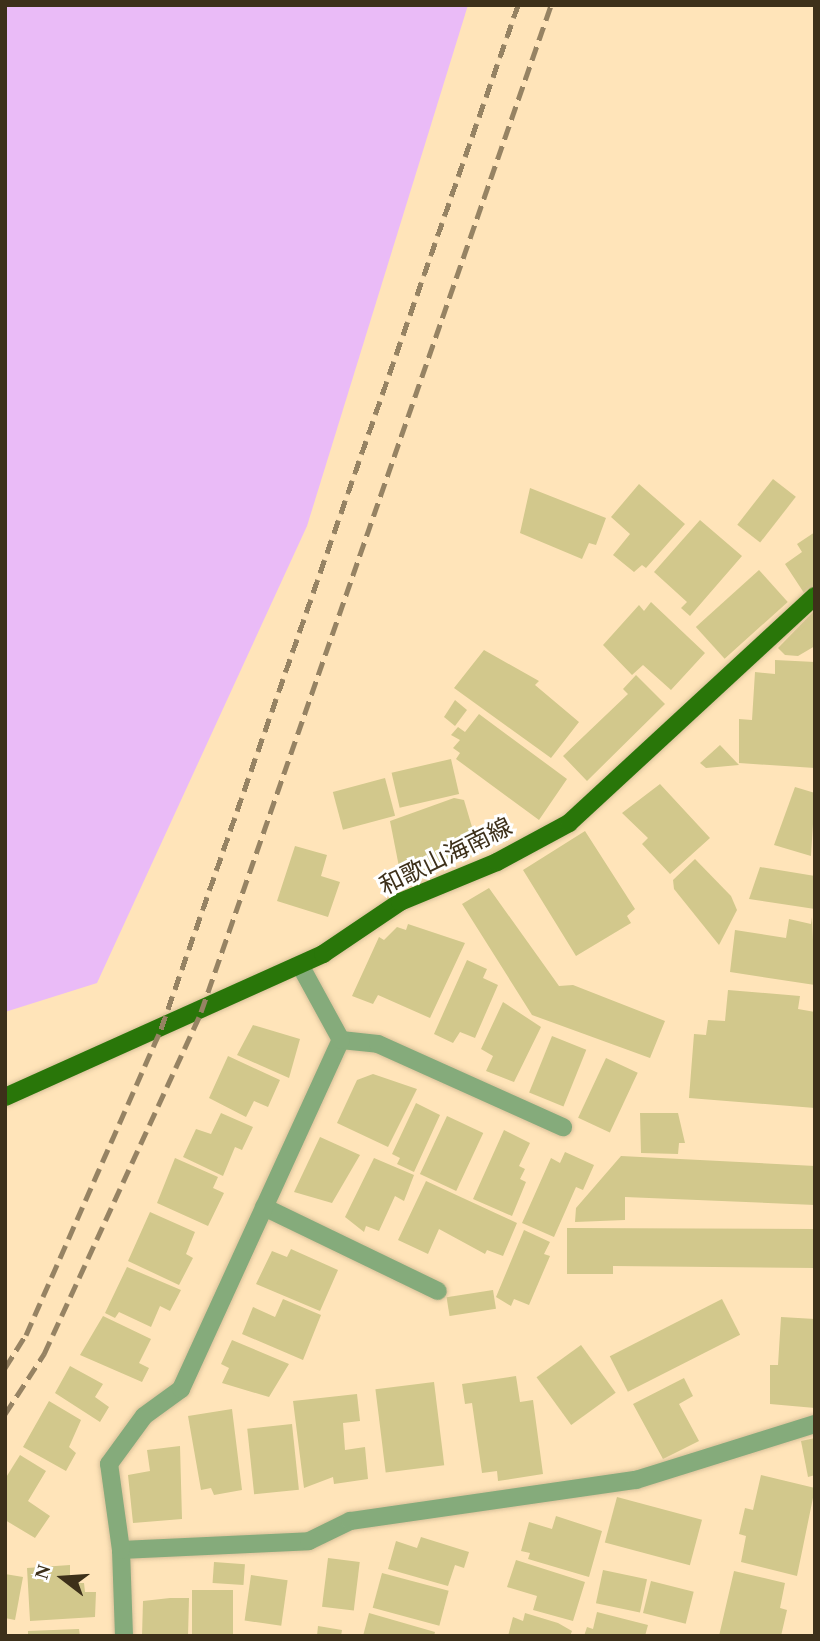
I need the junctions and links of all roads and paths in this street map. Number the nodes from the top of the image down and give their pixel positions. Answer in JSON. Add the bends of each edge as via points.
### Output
{"nodes":[{"id":1,"x":815,"y":596,"type":"edge"},
{"id":2,"x":300,"y":965,"type":"junction"},
{"id":3,"x":341,"y":1040,"type":"junction"},
{"id":4,"x":5,"y":1097,"type":"edge"},
{"id":5,"x":562,"y":1127,"type":"dead end"},
{"id":6,"x":264,"y":1207,"type":"junction"},
{"id":7,"x":438,"y":1291,"type":"dead end"},
{"id":8,"x":815,"y":1424,"type":"edge"},
{"id":9,"x":121,"y":1550,"type":"junction"},
{"id":10,"x":124,"y":1636,"type":"edge"}],
"edges":[{"from":1,"to":2,"type":"main road","name":"和歌山海南線","via":[[569,823],[497,862],[400,902]]},
{"from":2,"to":3,"type":"street"},
{"from":2,"to":4,"type":"main road","name":"和歌山海南線"},
{"from":3,"to":5,"type":"street","via":[[378,1044]]},
{"from":3,"to":6,"type":"street"},
{"from":6,"to":7,"type":"street"},
{"from":6,"to":9,"type":"street","via":[[181,1389],[144,1416],[109,1464]]},
{"from":8,"to":9,"type":"street","via":[[636,1480],[350,1521],[309,1541]]},
{"from":9,"to":10,"type":"street"}]}
